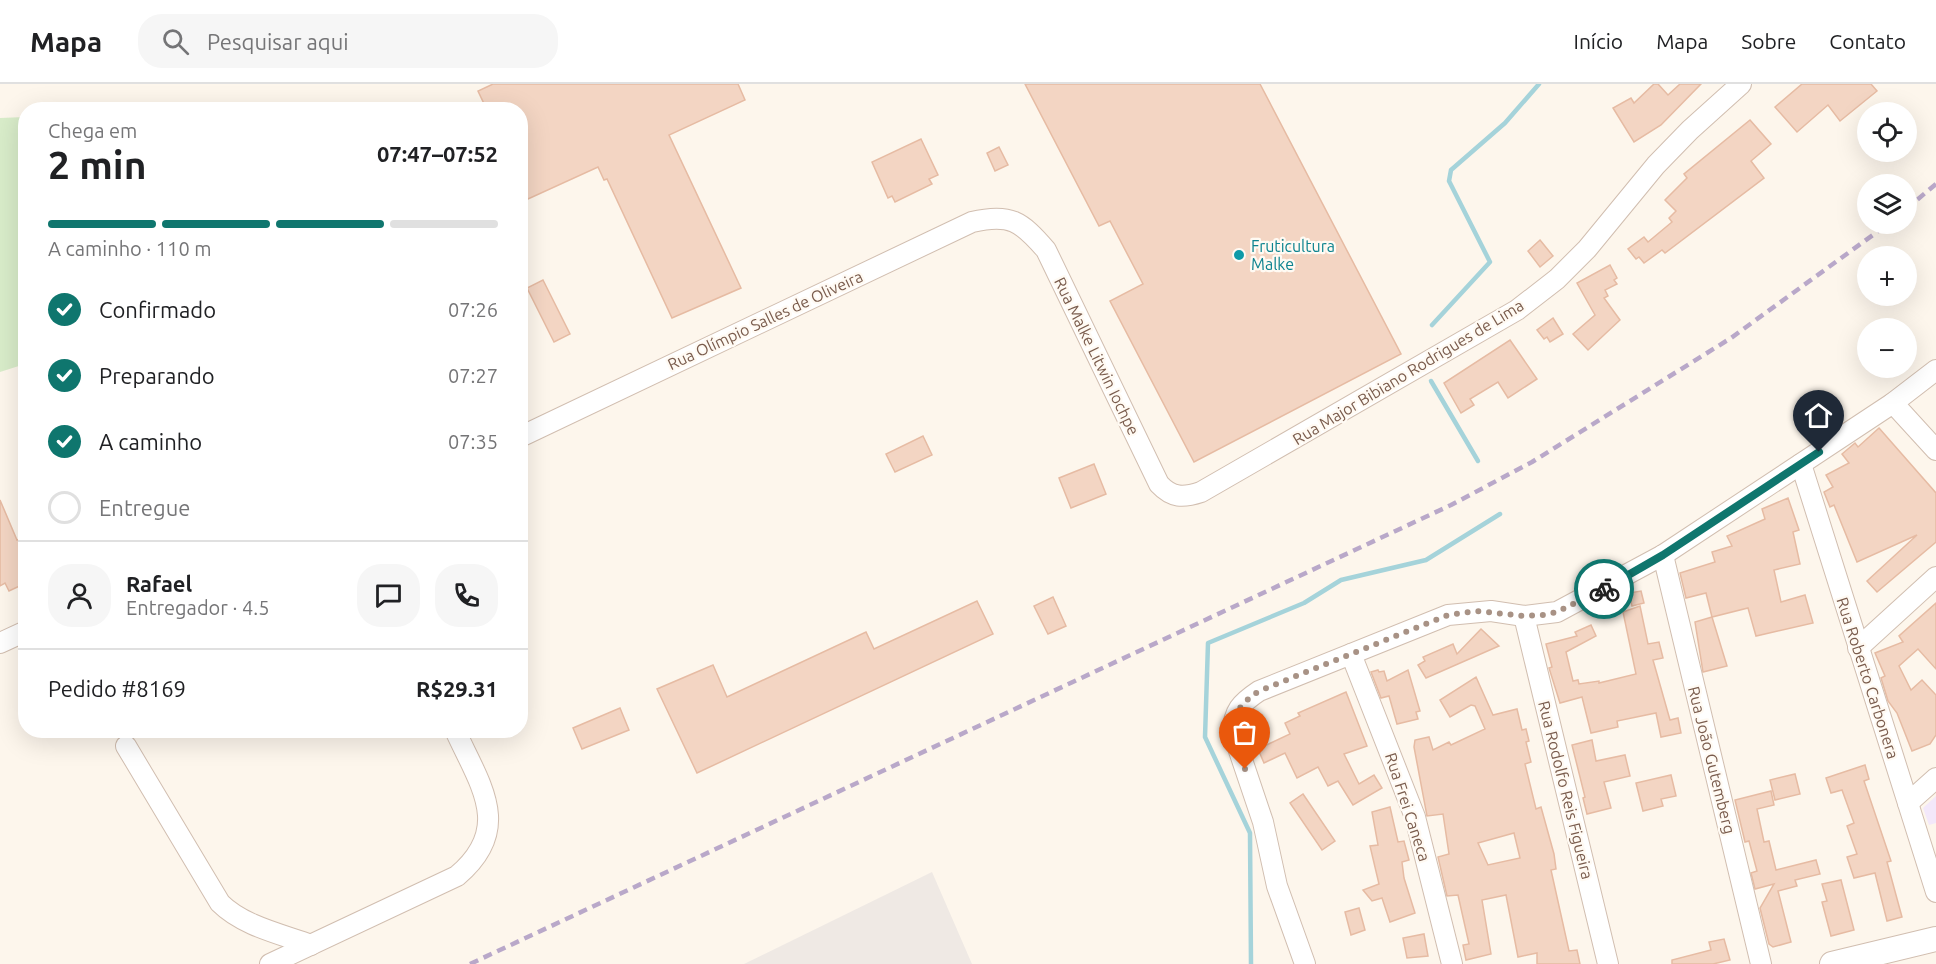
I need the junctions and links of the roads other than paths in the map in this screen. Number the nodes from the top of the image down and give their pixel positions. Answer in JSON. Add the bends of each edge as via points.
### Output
{"nodes":[{"id":1,"x":1741,"y":84,"type":"edge"},
{"id":2,"x":1012,"y":220,"type":"joint"},
{"id":3,"x":1936,"y":370,"type":"edge"},
{"id":4,"x":1893,"y":403,"type":"junction"},
{"id":5,"x":528,"y":432,"type":"edge"},
{"id":6,"x":1936,"y":450,"type":"edge"},
{"id":7,"x":1801,"y":464,"type":"junction"},
{"id":8,"x":1176,"y":497,"type":"joint"},
{"id":9,"x":1663,"y":555,"type":"junction"},
{"id":10,"x":1936,"y":577,"type":"edge"},
{"id":11,"x":1524,"y":616,"type":"junction"},
{"id":12,"x":18,"y":635,"type":"edge"},
{"id":13,"x":0,"y":643,"type":"edge"},
{"id":14,"x":1858,"y":648,"type":"junction"},
{"id":15,"x":1351,"y":654,"type":"junction"},
{"id":16,"x":458,"y":738,"type":"edge"},
{"id":17,"x":126,"y":746,"type":"dead end"},
{"id":18,"x":1936,"y":778,"type":"edge"},
{"id":19,"x":1908,"y":803,"type":"junction"},
{"id":20,"x":1936,"y":892,"type":"edge"},
{"id":21,"x":1936,"y":939,"type":"edge"},
{"id":22,"x":311,"y":945,"type":"junction"},
{"id":23,"x":270,"y":964,"type":"edge"},
{"id":24,"x":1305,"y":964,"type":"edge"},
{"id":25,"x":1452,"y":964,"type":"edge"},
{"id":26,"x":1608,"y":964,"type":"edge"},
{"id":27,"x":1761,"y":964,"type":"edge"},
{"id":28,"x":1832,"y":964,"type":"edge"}],
"edges":[{"from":1,"to":8,"type":"street","name":"Rua Major Bibiano Rodrigues de Lima","via":[[1656,165],[1587,249],[1517,310],[1201,492]]},
{"from":2,"to":5,"type":"street","name":"Rua Olímpio Salles de Oliveira","via":[[994,216],[972,222]]},
{"from":2,"to":8,"type":"street","name":"Rua Malke Litwin Iochpe","via":[[1029,230],[1046,250],[1159,484]]},
{"from":3,"to":4,"type":"street"},
{"from":4,"to":6,"type":"street"},
{"from":4,"to":7,"type":"street"},
{"from":7,"to":9,"type":"street"},
{"from":7,"to":14,"type":"street","name":"Rua Roberto Carbonera"},
{"from":9,"to":11,"type":"street","via":[[1557,612]]},
{"from":9,"to":27,"type":"street","name":"Rua João Gutemberg"},
{"from":10,"to":14,"type":"street"},
{"from":11,"to":15,"type":"street","via":[[1477,611],[1448,615]]},
{"from":11,"to":26,"type":"street","name":"Rua Rodolfo Reis Figueira"},
{"from":12,"to":13,"type":"street"},
{"from":14,"to":19,"type":"street","name":"Rua Roberto Carbonera"},
{"from":15,"to":24,"type":"street","via":[[1259,691],[1238,708],[1233,718],[1233,733],[1263,822],[1277,886]]},
{"from":15,"to":25,"type":"street","name":"Rua Frei Caneca","via":[[1415,817]]},
{"from":16,"to":22,"type":"street","via":[[485,800],[489,822],[484,843],[472,863],[457,876]]},
{"from":17,"to":22,"type":"street","via":[[220,903],[242,920]]},
{"from":18,"to":19,"type":"street"},
{"from":19,"to":20,"type":"street","name":"Rua Roberto Carbonera"},
{"from":21,"to":28,"type":"street"},
{"from":22,"to":23,"type":"street"}]}
